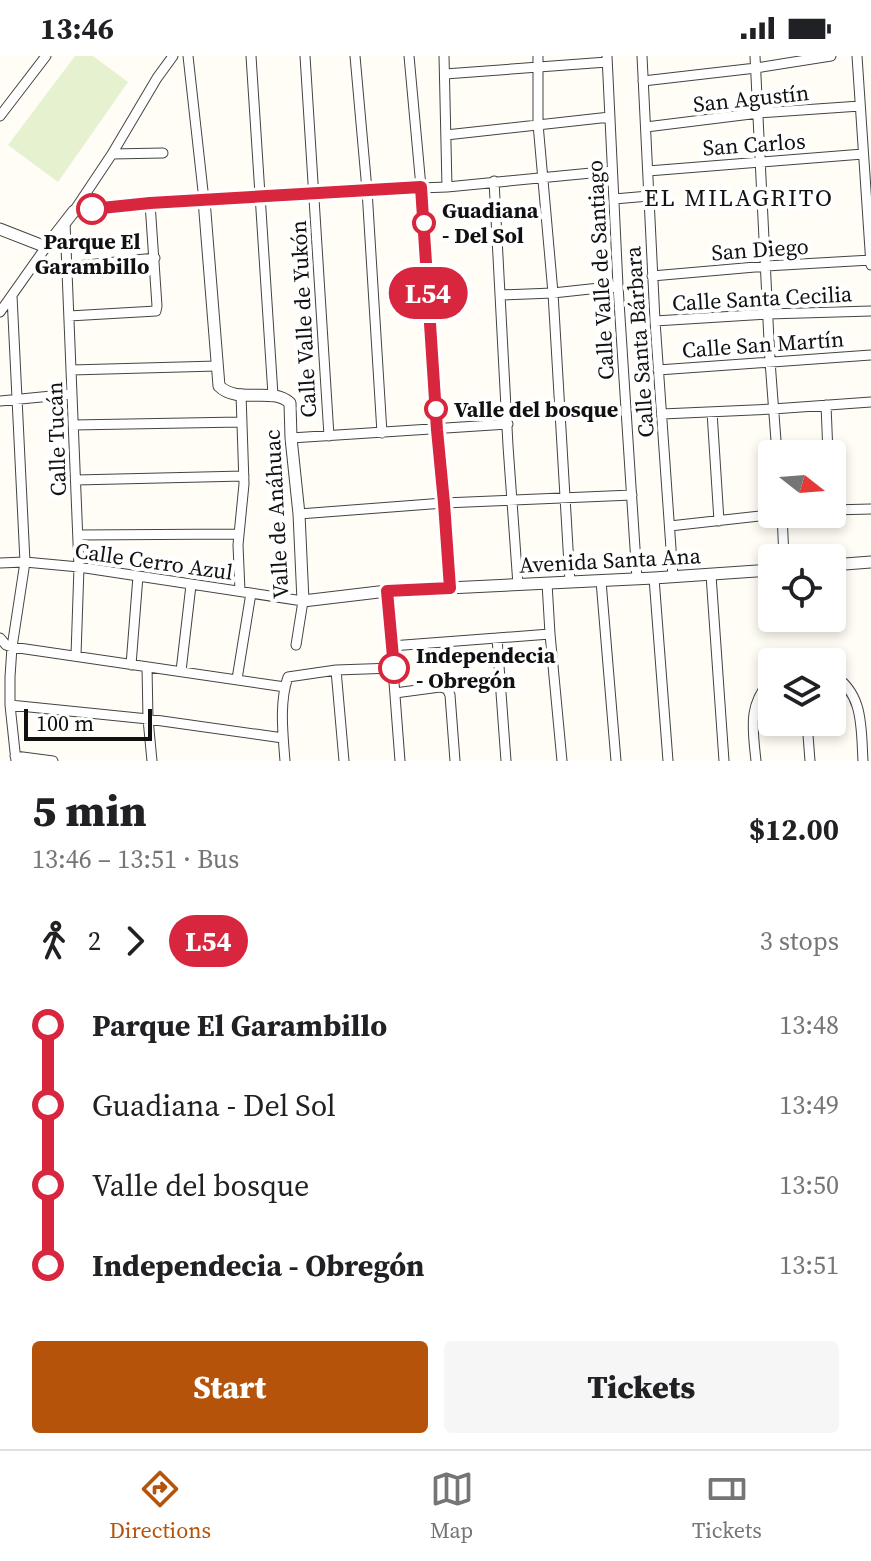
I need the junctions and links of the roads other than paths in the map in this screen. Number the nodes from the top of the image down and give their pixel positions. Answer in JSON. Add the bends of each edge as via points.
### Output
{"nodes":[{"id":1,"x":46,"y":56,"type":"edge"},
{"id":2,"x":173,"y":56,"type":"edge"},
{"id":3,"x":188,"y":56,"type":"edge"},
{"id":4,"x":251,"y":56,"type":"edge"},
{"id":5,"x":305,"y":56,"type":"edge"},
{"id":6,"x":355,"y":56,"type":"edge"},
{"id":7,"x":409,"y":56,"type":"edge"},
{"id":8,"x":444,"y":56,"type":"edge"},
{"id":9,"x":538,"y":56,"type":"edge"},
{"id":10,"x":642,"y":56,"type":"edge"},
{"id":11,"x":755,"y":56,"type":"edge"},
{"id":12,"x":831,"y":56,"type":"edge"},
{"id":13,"x":857,"y":56,"type":"edge"},
{"id":14,"x":607,"y":59,"type":"edge"},
{"id":15,"x":539,"y":68,"type":"junction"},
{"id":16,"x":756,"y":68,"type":"junction"},
{"id":17,"x":445,"y":74,"type":"junction"},
{"id":18,"x":643,"y":81,"type":"junction"},
{"id":19,"x":860,"y":106,"type":"junction"},
{"id":20,"x":759,"y":113,"type":"junction"},
{"id":21,"x":0,"y":116,"type":"edge"},
{"id":22,"x":610,"y":117,"type":"junction"},
{"id":23,"x":538,"y":124,"type":"junction"},
{"id":24,"x":646,"y":127,"type":"junction"},
{"id":25,"x":446,"y":135,"type":"junction"},
{"id":26,"x":163,"y":153,"type":"dead end"},
{"id":27,"x":112,"y":154,"type":"junction"},
{"id":28,"x":863,"y":154,"type":"junction"},
{"id":29,"x":761,"y":161,"type":"junction"},
{"id":30,"x":612,"y":171,"type":"junction"},
{"id":31,"x":648,"y":171,"type":"junction"},
{"id":32,"x":543,"y":178,"type":"junction"},
{"id":33,"x":494,"y":181,"type":"junction"},
{"id":34,"x":421,"y":187,"type":"junction"},
{"id":35,"x":447,"y":187,"type":"junction"},
{"id":36,"x":367,"y":190,"type":"junction"},
{"id":37,"x":314,"y":192,"type":"junction"},
{"id":38,"x":259,"y":196,"type":"junction"},
{"id":39,"x":649,"y":196,"type":"junction"},
{"id":40,"x":614,"y":199,"type":"junction"},
{"id":41,"x":204,"y":200,"type":"junction"},
{"id":42,"x":150,"y":203,"type":"junction"},
{"id":43,"x":74,"y":211,"type":"junction"},
{"id":44,"x":65,"y":222,"type":"junction"},
{"id":45,"x":0,"y":229,"type":"edge"},
{"id":46,"x":46,"y":247,"type":"junction"},
{"id":47,"x":155,"y":258,"type":"junction"},
{"id":48,"x":871,"y":263,"type":"edge"},
{"id":49,"x":766,"y":266,"type":"junction"},
{"id":50,"x":67,"y":267,"type":"junction"},
{"id":51,"x":652,"y":276,"type":"junction"},
{"id":52,"x":618,"y":286,"type":"junction"},
{"id":53,"x":553,"y":293,"type":"junction"},
{"id":54,"x":500,"y":295,"type":"junction"},
{"id":55,"x":12,"y":296,"type":"junction"},
{"id":56,"x":871,"y":311,"type":"edge"},
{"id":57,"x":0,"y":312,"type":"edge"},
{"id":58,"x":768,"y":314,"type":"junction"},
{"id":59,"x":69,"y":316,"type":"junction"},
{"id":60,"x":655,"y":321,"type":"junction"},
{"id":61,"x":871,"y":355,"type":"edge"},
{"id":62,"x":770,"y":361,"type":"junction"},
{"id":63,"x":217,"y":366,"type":"junction"},
{"id":64,"x":71,"y":370,"type":"junction"},
{"id":65,"x":658,"y":370,"type":"junction"},
{"id":66,"x":72,"y":394,"type":"junction"},
{"id":67,"x":241,"y":394,"type":"junction"},
{"id":68,"x":273,"y":395,"type":"junction"},
{"id":69,"x":17,"y":399,"type":"junction"},
{"id":70,"x":0,"y":401,"type":"edge"},
{"id":71,"x":871,"y":402,"type":"edge"},
{"id":72,"x":826,"y":405,"type":"junction"},
{"id":73,"x":773,"y":409,"type":"junction"},
{"id":74,"x":712,"y":412,"type":"junction"},
{"id":75,"x":662,"y":414,"type":"junction"},
{"id":76,"x":241,"y":422,"type":"junction"},
{"id":77,"x":508,"y":424,"type":"junction"},
{"id":78,"x":73,"y":425,"type":"junction"},
{"id":79,"x":437,"y":430,"type":"junction"},
{"id":80,"x":382,"y":433,"type":"junction"},
{"id":81,"x":329,"y":436,"type":"junction"},
{"id":82,"x":291,"y":438,"type":"junction"},
{"id":83,"x":776,"y":440,"type":"edge"},
{"id":84,"x":827,"y":440,"type":"edge"},
{"id":85,"x":244,"y":476,"type":"junction"},
{"id":86,"x":76,"y":480,"type":"junction"},
{"id":87,"x":632,"y":495,"type":"junction"},
{"id":88,"x":565,"y":498,"type":"junction"},
{"id":89,"x":513,"y":499,"type":"junction"},
{"id":90,"x":444,"y":503,"type":"junction"},
{"id":91,"x":871,"y":509,"type":"edge"},
{"id":92,"x":846,"y":510,"type":"edge"},
{"id":93,"x":299,"y":514,"type":"junction"},
{"id":94,"x":758,"y":516,"type":"edge"},
{"id":95,"x":719,"y":521,"type":"junction"},
{"id":96,"x":670,"y":526,"type":"junction"},
{"id":97,"x":239,"y":534,"type":"junction"},
{"id":98,"x":78,"y":535,"type":"junction"},
{"id":99,"x":25,"y":562,"type":"junction"},
{"id":100,"x":871,"y":562,"type":"edge"},
{"id":101,"x":0,"y":563,"type":"edge"},
{"id":102,"x":846,"y":564,"type":"edge"},
{"id":103,"x":79,"y":567,"type":"junction"},
{"id":104,"x":758,"y":571,"type":"edge"},
{"id":105,"x":711,"y":575,"type":"junction"},
{"id":106,"x":138,"y":576,"type":"junction"},
{"id":107,"x":673,"y":577,"type":"junction"},
{"id":108,"x":654,"y":578,"type":"junction"},
{"id":109,"x":637,"y":579,"type":"junction"},
{"id":110,"x":601,"y":581,"type":"junction"},
{"id":111,"x":570,"y":582,"type":"junction"},
{"id":112,"x":547,"y":583,"type":"junction"},
{"id":113,"x":191,"y":585,"type":"junction"},
{"id":114,"x":518,"y":585,"type":"junction"},
{"id":115,"x":450,"y":588,"type":"junction"},
{"id":116,"x":240,"y":591,"type":"junction"},
{"id":117,"x":387,"y":591,"type":"junction"},
{"id":118,"x":251,"y":593,"type":"junction"},
{"id":119,"x":303,"y":601,"type":"junction"},
{"id":120,"x":550,"y":634,"type":"junction"},
{"id":121,"x":0,"y":638,"type":"edge"},
{"id":122,"x":497,"y":638,"type":"junction"},
{"id":123,"x":296,"y":645,"type":"dead end"},
{"id":124,"x":391,"y":646,"type":"junction"},
{"id":125,"x":12,"y":647,"type":"junction"},
{"id":126,"x":76,"y":655,"type":"junction"},
{"id":127,"x":131,"y":665,"type":"junction"},
{"id":128,"x":147,"y":667,"type":"junction"},
{"id":129,"x":5,"y":668,"type":"edge"},
{"id":130,"x":394,"y":668,"type":"junction"},
{"id":131,"x":336,"y":670,"type":"junction"},
{"id":132,"x":181,"y":671,"type":"junction"},
{"id":133,"x":237,"y":679,"type":"junction"},
{"id":134,"x":286,"y":682,"type":"junction"},
{"id":135,"x":846,"y":684,"type":"edge"},
{"id":136,"x":395,"y":693,"type":"junction"},
{"id":137,"x":758,"y":698,"type":"edge"},
{"id":138,"x":10,"y":705,"type":"junction"},
{"id":139,"x":11,"y":719,"type":"junction"},
{"id":140,"x":148,"y":719,"type":"junction"},
{"id":141,"x":0,"y":720,"type":"edge"},
{"id":142,"x":808,"y":736,"type":"edge"},
{"id":143,"x":283,"y":738,"type":"junction"},
{"id":144,"x":16,"y":758,"type":"edge"},
{"id":145,"x":53,"y":761,"type":"edge"},
{"id":146,"x":152,"y":761,"type":"edge"},
{"id":147,"x":285,"y":761,"type":"edge"},
{"id":148,"x":344,"y":761,"type":"edge"},
{"id":149,"x":400,"y":761,"type":"edge"},
{"id":150,"x":455,"y":761,"type":"edge"},
{"id":151,"x":506,"y":761,"type":"edge"},
{"id":152,"x":562,"y":761,"type":"edge"},
{"id":153,"x":616,"y":761,"type":"edge"},
{"id":154,"x":668,"y":761,"type":"edge"},
{"id":155,"x":724,"y":761,"type":"edge"},
{"id":156,"x":756,"y":761,"type":"edge"},
{"id":157,"x":810,"y":761,"type":"edge"},
{"id":158,"x":863,"y":761,"type":"edge"}],
"edges":[{"from":1,"to":21,"type":"street"},
{"from":2,"to":27,"type":"street"},
{"from":3,"to":41,"type":"street"},
{"from":4,"to":38,"type":"street","name":"Valle de Anáhuac"},
{"from":5,"to":37,"type":"street","name":"Calle Valle de Yukón"},
{"from":6,"to":36,"type":"street"},
{"from":7,"to":34,"type":"street"},
{"from":8,"to":17,"type":"street"},
{"from":9,"to":15,"type":"street"},
{"from":10,"to":18,"type":"street","name":"Calle Santa Bárbara"},
{"from":11,"to":16,"type":"street"},
{"from":12,"to":16,"type":"street"},
{"from":13,"to":19,"type":"street"},
{"from":14,"to":15,"type":"street"},
{"from":14,"to":22,"type":"street","name":"Calle Valle de Santiago"},
{"from":15,"to":17,"type":"street"},
{"from":15,"to":23,"type":"street"},
{"from":16,"to":18,"type":"street"},
{"from":16,"to":20,"type":"street"},
{"from":17,"to":25,"type":"street"},
{"from":18,"to":24,"type":"street","name":"Calle Santa Bárbara"},
{"from":19,"to":20,"type":"street","name":"San Agustín"},
{"from":19,"to":28,"type":"street"},
{"from":20,"to":24,"type":"street","name":"San Agustín"},
{"from":20,"to":29,"type":"street"},
{"from":22,"to":23,"type":"street"},
{"from":22,"to":30,"type":"street","name":"Calle Valle de Santiago"},
{"from":23,"to":25,"type":"street"},
{"from":23,"to":32,"type":"street"},
{"from":24,"to":31,"type":"street","name":"Calle Santa Bárbara"},
{"from":25,"to":35,"type":"street"},
{"from":26,"to":27,"type":"street"},
{"from":27,"to":43,"type":"street"},
{"from":28,"to":29,"type":"street","name":"San Carlos"},
{"from":28,"to":48,"type":"street"},
{"from":29,"to":31,"type":"street","name":"San Carlos"},
{"from":29,"to":49,"type":"street"},
{"from":30,"to":32,"type":"street"},
{"from":30,"to":40,"type":"street","name":"Calle Valle de Santiago"},
{"from":31,"to":39,"type":"street","name":"Calle Santa Bárbara"},
{"from":32,"to":33,"type":"street"},
{"from":32,"to":53,"type":"street"},
{"from":33,"to":35,"type":"street"},
{"from":33,"to":54,"type":"street"},
{"from":34,"to":35,"type":"street"},
{"from":34,"to":36,"type":"street"},
{"from":34,"to":79,"type":"street"},
{"from":36,"to":37,"type":"street"},
{"from":36,"to":80,"type":"street"},
{"from":37,"to":38,"type":"street"},
{"from":37,"to":81,"type":"street","name":"Calle Valle de Yukón"},
{"from":38,"to":41,"type":"street"},
{"from":38,"to":68,"type":"street","name":"Valle de Anáhuac"},
{"from":39,"to":40,"type":"street"},
{"from":39,"to":51,"type":"street","name":"Calle Santa Bárbara"},
{"from":40,"to":52,"type":"street","name":"Calle Valle de Santiago"},
{"from":41,"to":42,"type":"street"},
{"from":41,"to":63,"type":"street"},
{"from":42,"to":43,"type":"street"},
{"from":42,"to":47,"type":"street"},
{"from":43,"to":44,"type":"street"},
{"from":44,"to":46,"type":"street"},
{"from":44,"to":50,"type":"street","name":"Calle Tucán"},
{"from":45,"to":46,"type":"street"},
{"from":46,"to":55,"type":"street"},
{"from":47,"to":50,"type":"street"},
{"from":47,"to":59,"type":"street","via":[[156,311]]},
{"from":48,"to":49,"type":"street","name":"San Diego"},
{"from":49,"to":51,"type":"street","name":"San Diego"},
{"from":49,"to":58,"type":"street"},
{"from":50,"to":59,"type":"street","name":"Calle Tucán"},
{"from":51,"to":60,"type":"street","name":"Calle Santa Bárbara"},
{"from":52,"to":53,"type":"street"},
{"from":52,"to":87,"type":"street","name":"Calle Valle de Santiago"},
{"from":53,"to":54,"type":"street"},
{"from":53,"to":88,"type":"street"},
{"from":54,"to":77,"type":"street"},
{"from":55,"to":57,"type":"street"},
{"from":55,"to":69,"type":"street"},
{"from":56,"to":58,"type":"street","name":"Calle Santa Cecilia"},
{"from":58,"to":60,"type":"street","name":"Calle Santa Cecilia"},
{"from":58,"to":62,"type":"street"},
{"from":59,"to":64,"type":"street","name":"Calle Tucán"},
{"from":60,"to":65,"type":"street","name":"Calle Santa Bárbara"},
{"from":61,"to":62,"type":"street","name":"Calle San Martín"},
{"from":62,"to":65,"type":"street","name":"Calle San Martín"},
{"from":62,"to":73,"type":"street"},
{"from":63,"to":64,"type":"street"},
{"from":63,"to":67,"type":"street","via":[[222,390]]},
{"from":64,"to":66,"type":"street","name":"Calle Tucán"},
{"from":65,"to":75,"type":"street","name":"Calle Santa Bárbara"},
{"from":66,"to":69,"type":"street"},
{"from":66,"to":78,"type":"street","name":"Calle Tucán"},
{"from":67,"to":68,"type":"street"},
{"from":67,"to":76,"type":"street"},
{"from":68,"to":82,"type":"street","name":"Valle de Anáhuac","via":[[290,403]]},
{"from":69,"to":70,"type":"street"},
{"from":69,"to":99,"type":"street"},
{"from":71,"to":72,"type":"street"},
{"from":72,"to":73,"type":"street"},
{"from":72,"to":84,"type":"street"},
{"from":73,"to":74,"type":"street"},
{"from":73,"to":83,"type":"street"},
{"from":74,"to":75,"type":"street"},
{"from":74,"to":95,"type":"street"},
{"from":75,"to":96,"type":"street","name":"Calle Santa Bárbara"},
{"from":76,"to":78,"type":"street"},
{"from":76,"to":85,"type":"street"},
{"from":77,"to":79,"type":"street"},
{"from":77,"to":89,"type":"street"},
{"from":78,"to":86,"type":"street","name":"Calle Tucán"},
{"from":79,"to":80,"type":"street"},
{"from":79,"to":90,"type":"street"},
{"from":80,"to":81,"type":"street"},
{"from":81,"to":82,"type":"street"},
{"from":82,"to":93,"type":"street","name":"Valle de Anáhuac"},
{"from":85,"to":86,"type":"street"},
{"from":85,"to":97,"type":"street"},
{"from":86,"to":98,"type":"street","name":"Calle Tucán"},
{"from":87,"to":88,"type":"street"},
{"from":87,"to":109,"type":"street","name":"Calle Valle de Santiago"},
{"from":88,"to":89,"type":"street"},
{"from":88,"to":111,"type":"street"},
{"from":89,"to":90,"type":"street"},
{"from":89,"to":114,"type":"street"},
{"from":90,"to":93,"type":"street"},
{"from":90,"to":115,"type":"street"},
{"from":91,"to":92,"type":"street"},
{"from":93,"to":119,"type":"street","name":"Valle de Anáhuac"},
{"from":94,"to":95,"type":"street"},
{"from":95,"to":96,"type":"street"},
{"from":96,"to":107,"type":"street","name":"Calle Santa Bárbara"},
{"from":97,"to":98,"type":"street"},
{"from":97,"to":116,"type":"street"},
{"from":98,"to":103,"type":"street","name":"Calle Tucán"},
{"from":99,"to":101,"type":"street","name":"Calle Cerro Azul"},
{"from":99,"to":103,"type":"street","name":"Calle Cerro Azul"},
{"from":99,"to":125,"type":"street"},
{"from":100,"to":102,"type":"street"},
{"from":103,"to":106,"type":"street","name":"Calle Cerro Azul"},
{"from":103,"to":126,"type":"street","name":"Calle Tucán"},
{"from":104,"to":105,"type":"street","name":"Avenida Santa Ana"},
{"from":105,"to":107,"type":"street","name":"Avenida Santa Ana"},
{"from":105,"to":155,"type":"street"},
{"from":106,"to":113,"type":"street","name":"Calle Cerro Azul"},
{"from":106,"to":127,"type":"street"},
{"from":107,"to":108,"type":"street","name":"Avenida Santa Ana"},
{"from":108,"to":109,"type":"street","name":"Avenida Santa Ana"},
{"from":108,"to":154,"type":"street"},
{"from":109,"to":110,"type":"street","name":"Avenida Santa Ana"},
{"from":110,"to":111,"type":"street","name":"Avenida Santa Ana"},
{"from":110,"to":153,"type":"street"},
{"from":111,"to":112,"type":"street","name":"Avenida Santa Ana"},
{"from":112,"to":114,"type":"street","name":"Avenida Santa Ana"},
{"from":112,"to":120,"type":"street"},
{"from":113,"to":116,"type":"street","name":"Calle Cerro Azul"},
{"from":113,"to":132,"type":"street"},
{"from":114,"to":115,"type":"street","name":"Avenida Santa Ana"},
{"from":115,"to":117,"type":"street","name":"Avenida Santa Ana"},
{"from":116,"to":118,"type":"street","name":"Calle Cerro Azul"},
{"from":117,"to":119,"type":"street","name":"Avenida Santa Ana"},
{"from":117,"to":124,"type":"street"},
{"from":118,"to":119,"type":"street","name":"Calle Cerro Azul"},
{"from":118,"to":133,"type":"street"},
{"from":119,"to":123,"type":"street","name":"Valle de Anáhuac"},
{"from":120,"to":122,"type":"street"},
{"from":120,"to":152,"type":"street"},
{"from":121,"to":125,"type":"street"},
{"from":122,"to":124,"type":"street"},
{"from":122,"to":151,"type":"street"},
{"from":124,"to":130,"type":"street"},
{"from":125,"to":126,"type":"street"},
{"from":125,"to":129,"type":"street"},
{"from":126,"to":127,"type":"street"},
{"from":127,"to":128,"type":"street"},
{"from":128,"to":132,"type":"street"},
{"from":128,"to":140,"type":"street"},
{"from":129,"to":138,"type":"street"},
{"from":130,"to":131,"type":"street"},
{"from":130,"to":136,"type":"street"},
{"from":131,"to":134,"type":"street"},
{"from":131,"to":148,"type":"street"},
{"from":132,"to":133,"type":"street"},
{"from":133,"to":134,"type":"street"},
{"from":134,"to":143,"type":"street"},
{"from":135,"to":158,"type":"street","via":[[859,707]]},
{"from":136,"to":149,"type":"street"},
{"from":136,"to":150,"type":"street","via":[[447,689]]},
{"from":137,"to":156,"type":"street","via":[[753,715]]},
{"from":138,"to":139,"type":"street"},
{"from":138,"to":140,"type":"street"},
{"from":139,"to":141,"type":"street"},
{"from":139,"to":144,"type":"street"},
{"from":140,"to":143,"type":"street"},
{"from":140,"to":146,"type":"street"},
{"from":142,"to":157,"type":"street"},
{"from":143,"to":147,"type":"street"},
{"from":144,"to":145,"type":"street"}]}
